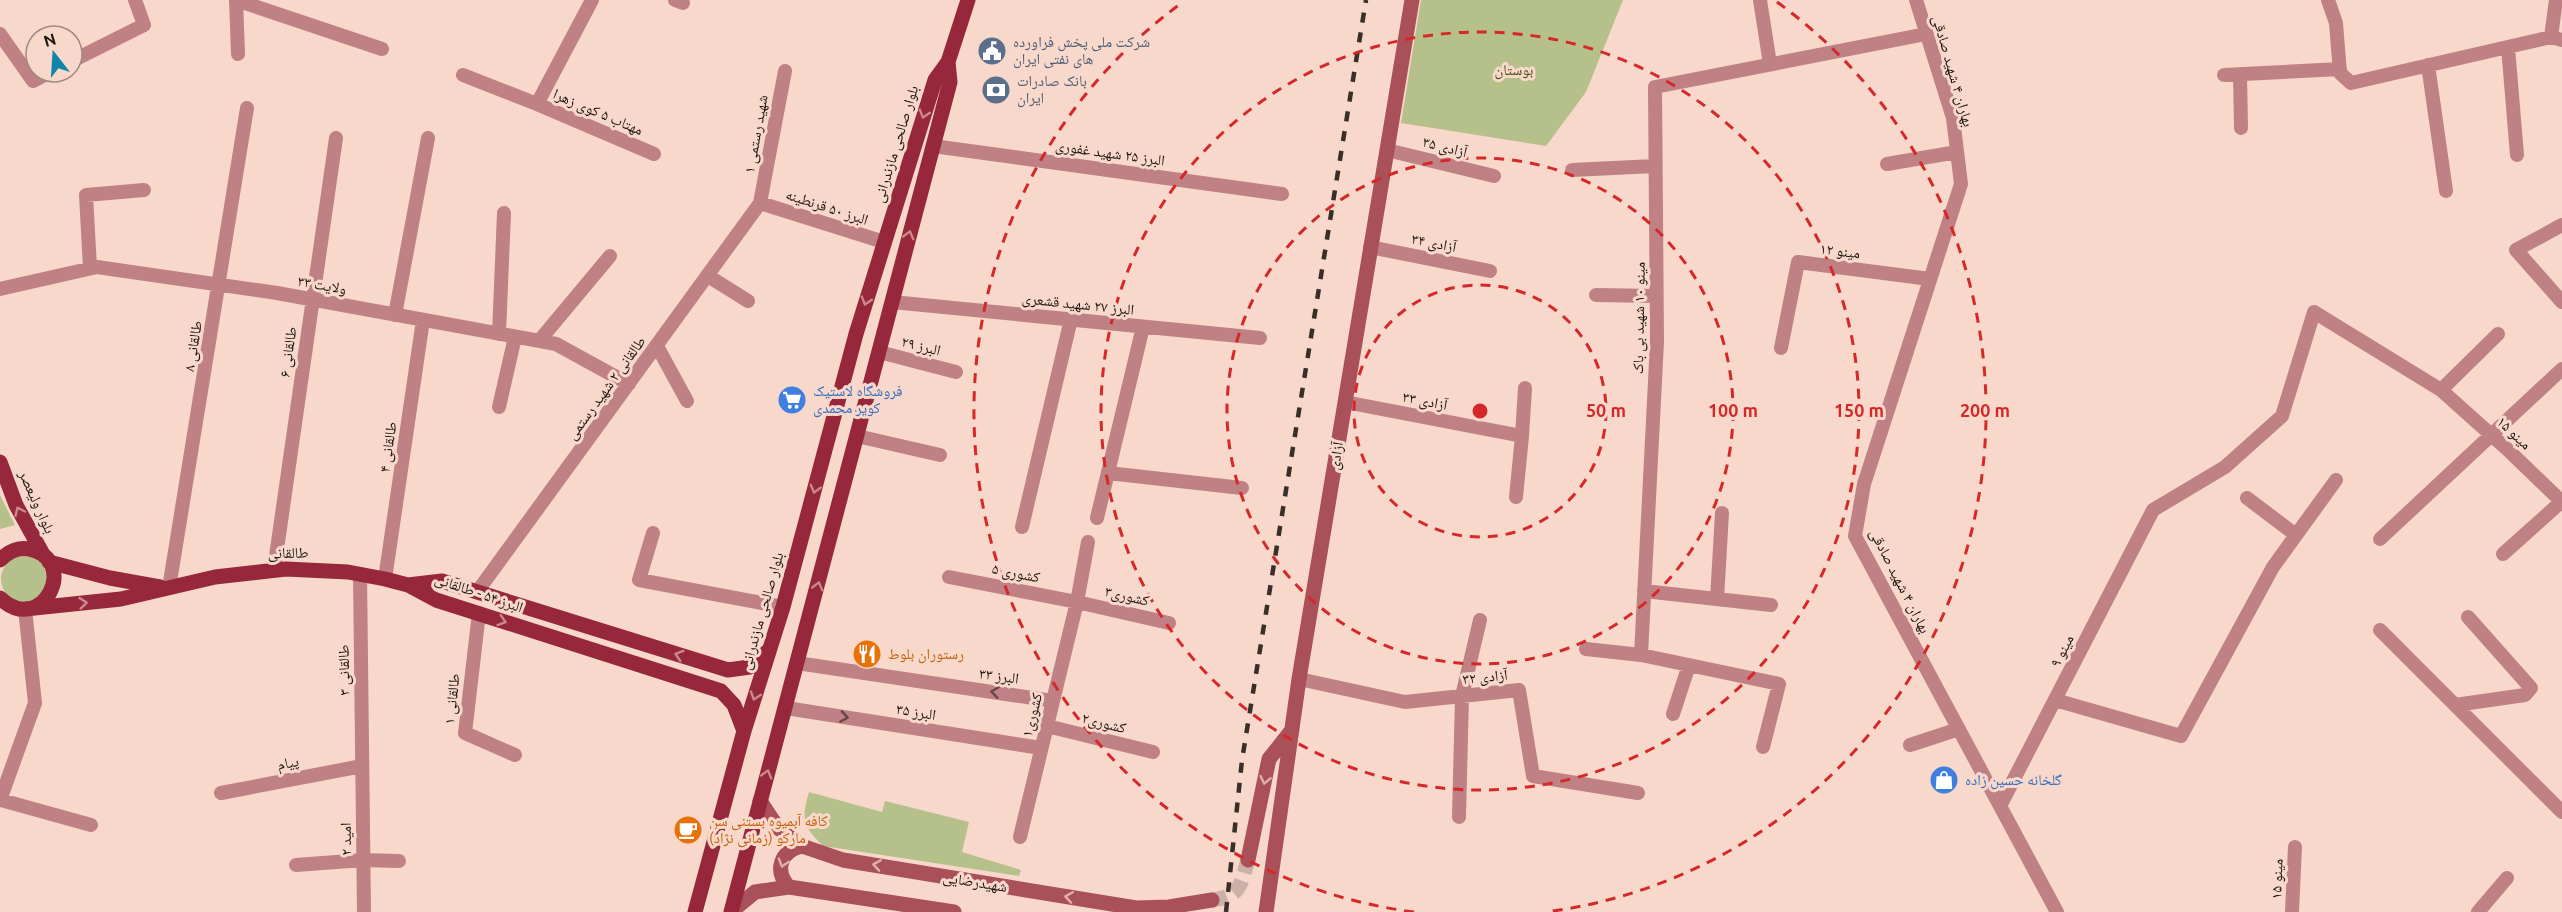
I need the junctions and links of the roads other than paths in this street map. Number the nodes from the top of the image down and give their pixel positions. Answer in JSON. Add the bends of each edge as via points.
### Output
{"nodes":[{"id":1,"x":135,"y":0,"type":"edge"},
{"id":2,"x":236,"y":0,"type":"edge"},
{"id":3,"x":592,"y":0,"type":"edge"},
{"id":4,"x":968,"y":0,"type":"edge"},
{"id":5,"x":1412,"y":0,"type":"edge"},
{"id":6,"x":1760,"y":0,"type":"edge"},
{"id":7,"x":1916,"y":0,"type":"edge"},
{"id":8,"x":2328,"y":0,"type":"edge"},
{"id":9,"x":2556,"y":0,"type":"edge"},
{"id":10,"x":0,"y":34,"type":"edge"},
{"id":11,"x":1926,"y":34,"type":"junction"},
{"id":12,"x":2557,"y":38,"type":"edge"},
{"id":13,"x":2508,"y":47,"type":"junction"},
{"id":14,"x":382,"y":49,"type":"dead end"},
{"id":15,"x":238,"y":54,"type":"dead end"},
{"id":16,"x":84,"y":55,"type":"edge"},
{"id":17,"x":948,"y":62,"type":"junction"},
{"id":18,"x":1770,"y":64,"type":"junction"},
{"id":19,"x":2428,"y":65,"type":"junction"},
{"id":20,"x":24,"y":68,"type":"edge"},
{"id":21,"x":785,"y":71,"type":"dead end"},
{"id":22,"x":2340,"y":71,"type":"junction"},
{"id":23,"x":463,"y":75,"type":"dead end"},
{"id":24,"x":2224,"y":75,"type":"dead end"},
{"id":25,"x":2240,"y":75,"type":"junction"},
{"id":26,"x":537,"y":104,"type":"junction"},
{"id":27,"x":247,"y":108,"type":"dead end"},
{"id":28,"x":2241,"y":128,"type":"dead end"},
{"id":29,"x":336,"y":138,"type":"dead end"},
{"id":30,"x":428,"y":138,"type":"dead end"},
{"id":31,"x":933,"y":146,"type":"junction"},
{"id":32,"x":1387,"y":150,"type":"junction"},
{"id":33,"x":1957,"y":152,"type":"junction"},
{"id":34,"x":654,"y":154,"type":"dead end"},
{"id":35,"x":2517,"y":155,"type":"dead end"},
{"id":36,"x":1887,"y":164,"type":"dead end"},
{"id":37,"x":1655,"y":166,"type":"junction"},
{"id":38,"x":1572,"y":170,"type":"dead end"},
{"id":39,"x":1494,"y":176,"type":"dead end"},
{"id":40,"x":144,"y":190,"type":"dead end"},
{"id":41,"x":2446,"y":191,"type":"dead end"},
{"id":42,"x":1282,"y":194,"type":"dead end"},
{"id":43,"x":760,"y":203,"type":"junction"},
{"id":44,"x":504,"y":213,"type":"dead end"},
{"id":45,"x":2562,"y":225,"type":"edge"},
{"id":46,"x":884,"y":242,"type":"junction"},
{"id":47,"x":1371,"y":247,"type":"junction"},
{"id":48,"x":610,"y":256,"type":"dead end"},
{"id":49,"x":90,"y":268,"type":"junction"},
{"id":50,"x":1490,"y":271,"type":"dead end"},
{"id":51,"x":708,"y":276,"type":"junction"},
{"id":52,"x":1930,"y":279,"type":"junction"},
{"id":53,"x":219,"y":285,"type":"junction"},
{"id":54,"x":0,"y":289,"type":"edge"},
{"id":55,"x":1596,"y":295,"type":"dead end"},
{"id":56,"x":1656,"y":296,"type":"junction"},
{"id":57,"x":312,"y":300,"type":"junction"},
{"id":58,"x":748,"y":302,"type":"dead end"},
{"id":59,"x":892,"y":302,"type":"junction"},
{"id":60,"x":2562,"y":302,"type":"edge"},
{"id":61,"x":395,"y":315,"type":"junction"},
{"id":62,"x":1071,"y":319,"type":"junction"},
{"id":63,"x":423,"y":320,"type":"junction"},
{"id":64,"x":1143,"y":327,"type":"junction"},
{"id":65,"x":499,"y":334,"type":"junction"},
{"id":66,"x":2498,"y":334,"type":"dead end"},
{"id":67,"x":515,"y":337,"type":"junction"},
{"id":68,"x":1260,"y":338,"type":"dead end"},
{"id":69,"x":539,"y":341,"type":"junction"},
{"id":70,"x":657,"y":346,"type":"junction"},
{"id":71,"x":1780,"y":348,"type":"dead end"},
{"id":72,"x":879,"y":352,"type":"junction"},
{"id":73,"x":956,"y":372,"type":"dead end"},
{"id":74,"x":2560,"y":375,"type":"edge"},
{"id":75,"x":629,"y":384,"type":"junction"},
{"id":76,"x":1525,"y":388,"type":"dead end"},
{"id":77,"x":2441,"y":390,"type":"junction"},
{"id":78,"x":687,"y":401,"type":"dead end"},
{"id":79,"x":1345,"y":402,"type":"junction"},
{"id":80,"x":499,"y":407,"type":"dead end"},
{"id":81,"x":2491,"y":435,"type":"junction"},
{"id":82,"x":857,"y":436,"type":"junction"},
{"id":83,"x":1522,"y":436,"type":"junction"},
{"id":84,"x":940,"y":455,"type":"dead end"},
{"id":85,"x":0,"y":462,"type":"edge"},
{"id":86,"x":1108,"y":473,"type":"junction"},
{"id":87,"x":2336,"y":480,"type":"dead end"},
{"id":88,"x":1242,"y":488,"type":"dead end"},
{"id":89,"x":1516,"y":497,"type":"dead end"},
{"id":90,"x":2247,"y":498,"type":"dead end"},
{"id":91,"x":2562,"y":502,"type":"edge"},
{"id":92,"x":2153,"y":510,"type":"joint"},
{"id":93,"x":1722,"y":513,"type":"dead end"},
{"id":94,"x":1097,"y":518,"type":"dead end"},
{"id":95,"x":1022,"y":527,"type":"dead end"},
{"id":96,"x":652,"y":533,"type":"dead end"},
{"id":97,"x":2296,"y":534,"type":"junction"},
{"id":98,"x":2380,"y":539,"type":"dead end"},
{"id":99,"x":1088,"y":542,"type":"dead end"},
{"id":100,"x":2503,"y":554,"type":"dead end"},
{"id":101,"x":47,"y":559,"type":"junction"},
{"id":102,"x":0,"y":560,"type":"edge"},
{"id":103,"x":274,"y":570,"type":"junction"},
{"id":104,"x":360,"y":574,"type":"junction"},
{"id":105,"x":950,"y":577,"type":"dead end"},
{"id":106,"x":385,"y":579,"type":"junction"},
{"id":107,"x":408,"y":585,"type":"junction"},
{"id":108,"x":169,"y":588,"type":"junction"},
{"id":109,"x":1644,"y":591,"type":"junction"},
{"id":110,"x":477,"y":592,"type":"junction"},
{"id":111,"x":0,"y":598,"type":"edge"},
{"id":112,"x":1717,"y":599,"type":"junction"},
{"id":113,"x":1077,"y":602,"type":"junction"},
{"id":114,"x":1771,"y":605,"type":"dead end"},
{"id":115,"x":783,"y":607,"type":"junction"},
{"id":116,"x":25,"y":609,"type":"junction"},
{"id":117,"x":479,"y":613,"type":"junction"},
{"id":118,"x":2468,"y":617,"type":"dead end"},
{"id":119,"x":1480,"y":620,"type":"dead end"},
{"id":120,"x":1169,"y":623,"type":"dead end"},
{"id":121,"x":2380,"y":630,"type":"dead end"},
{"id":122,"x":770,"y":649,"type":"junction"},
{"id":123,"x":1586,"y":649,"type":"dead end"},
{"id":124,"x":1641,"y":655,"type":"junction"},
{"id":125,"x":797,"y":663,"type":"junction"},
{"id":126,"x":1689,"y":665,"type":"junction"},
{"id":127,"x":719,"y":667,"type":"junction"},
{"id":128,"x":1299,"y":679,"type":"junction"},
{"id":129,"x":709,"y":687,"type":"junction"},
{"id":130,"x":1462,"y":696,"type":"junction"},
{"id":131,"x":2055,"y":700,"type":"junction"},
{"id":132,"x":1053,"y":701,"type":"junction"},
{"id":133,"x":2455,"y":705,"type":"junction"},
{"id":134,"x":786,"y":708,"type":"junction"},
{"id":135,"x":1673,"y":714,"type":"dead end"},
{"id":136,"x":1047,"y":726,"type":"junction"},
{"id":137,"x":1959,"y":729,"type":"junction"},
{"id":138,"x":1292,"y":730,"type":"junction"},
{"id":139,"x":744,"y":731,"type":"junction"},
{"id":140,"x":1910,"y":746,"type":"dead end"},
{"id":141,"x":1763,"y":747,"type":"dead end"},
{"id":142,"x":1041,"y":748,"type":"junction"},
{"id":143,"x":1153,"y":752,"type":"dead end"},
{"id":144,"x":515,"y":755,"type":"dead end"},
{"id":145,"x":362,"y":766,"type":"junction"},
{"id":146,"x":221,"y":793,"type":"dead end"},
{"id":147,"x":1638,"y":793,"type":"dead end"},
{"id":148,"x":1,"y":800,"type":"edge"},
{"id":149,"x":760,"y":801,"type":"junction"},
{"id":150,"x":2000,"y":806,"type":"junction"},
{"id":151,"x":2562,"y":812,"type":"edge"},
{"id":152,"x":1459,"y":817,"type":"dead end"},
{"id":153,"x":92,"y":825,"type":"dead end"},
{"id":154,"x":1020,"y":837,"type":"dead end"},
{"id":155,"x":802,"y":846,"type":"junction"},
{"id":156,"x":2295,"y":847,"type":"dead end"},
{"id":157,"x":363,"y":860,"type":"junction"},
{"id":158,"x":399,"y":861,"type":"dead end"},
{"id":159,"x":1248,"y":861,"type":"tunnel mouth"},
{"id":160,"x":296,"y":865,"type":"dead end"},
{"id":161,"x":2507,"y":878,"type":"dead end"},
{"id":162,"x":789,"y":887,"type":"junction"},
{"id":163,"x":1212,"y":900,"type":"tunnel mouth"},
{"id":164,"x":1136,"y":910,"type":"edge"},
{"id":165,"x":731,"y":911,"type":"edge"},
{"id":166,"x":364,"y":912,"type":"edge"},
{"id":167,"x":695,"y":912,"type":"edge"},
{"id":168,"x":954,"y":912,"type":"edge"},
{"id":169,"x":1266,"y":912,"type":"edge"},
{"id":170,"x":2057,"y":912,"type":"edge"},
{"id":171,"x":2292,"y":912,"type":"edge"},
{"id":172,"x":2478,"y":912,"type":"edge"}],
"edges":[{"from":1,"to":16,"type":"street","via":[[144,26]]},
{"from":2,"to":14,"type":"street"},
{"from":2,"to":15,"type":"street"},
{"from":3,"to":26,"type":"street","name":"مهتاب ۵ کوی زهرا"},
{"from":4,"to":17,"type":"main road"},
{"from":5,"to":32,"type":"main road","name":"آزادی"},
{"from":6,"to":18,"type":"street"},
{"from":7,"to":11,"type":"street","name":"بهاران ۴ شهید صادقی"},
{"from":8,"to":22,"type":"street","via":[[2336,23]]},
{"from":9,"to":12,"type":"street"},
{"from":10,"to":20,"type":"street"},
{"from":11,"to":18,"type":"street","name":"مینو ۱۰ شهید بی باک"},
{"from":11,"to":33,"type":"street","name":"بهاران ۴ شهید صادقی","via":[[1953,118]]},
{"from":12,"to":13,"type":"street"},
{"from":13,"to":19,"type":"street"},
{"from":13,"to":35,"type":"street"},
{"from":17,"to":31,"type":"main road","via":[[950,82]]},
{"from":17,"to":46,"type":"main road","name":"بلوار صالحی مازندرانی","one_way":true,"via":[[935,80]]},
{"from":18,"to":37,"type":"street","name":"مینو ۱۰ شهید بی باک","via":[[1655,87]]},
{"from":19,"to":22,"type":"street","via":[[2351,83]]},
{"from":19,"to":41,"type":"street"},
{"from":21,"to":43,"type":"street","name":"شهید رستمی ۱"},
{"from":22,"to":25,"type":"street"},
{"from":23,"to":26,"type":"street"},
{"from":24,"to":25,"type":"street"},
{"from":25,"to":28,"type":"street"},
{"from":26,"to":34,"type":"street","name":"مهتاب ۵ کوی زهرا"},
{"from":27,"to":53,"type":"street","name":"طالقانی ۸"},
{"from":29,"to":57,"type":"street","name":"طالقانی ۶"},
{"from":30,"to":61,"type":"street"},
{"from":31,"to":42,"type":"street","name":"البرز ۲۵ شهید غفوری"},
{"from":59,"to":31,"type":"main road","one_way":true},
{"from":32,"to":39,"type":"street","name":"آزادی ۳۵"},
{"from":32,"to":47,"type":"main road","name":"آزادی"},
{"from":33,"to":36,"type":"street"},
{"from":33,"to":52,"type":"street","name":"بهاران ۴ شهید صادقی","via":[[1961,184]]},
{"from":37,"to":38,"type":"street"},
{"from":37,"to":56,"type":"street","name":"مینو ۱۰ شهید بی باک"},
{"from":40,"to":49,"type":"street","via":[[86,195]]},
{"from":43,"to":46,"type":"street","name":"البرز ۵۰ قرنطینه"},
{"from":43,"to":51,"type":"street","name":"طالقانی ۲ شهید رستمی"},
{"from":44,"to":65,"type":"street"},
{"from":45,"to":60,"type":"street","via":[[2516,250]]},
{"from":46,"to":115,"type":"main road","name":"بلوار صالحی مازندرانی","one_way":true},
{"from":47,"to":50,"type":"street","name":"آزادی ۳۴"},
{"from":47,"to":79,"type":"main road","name":"آزادی"},
{"from":48,"to":69,"type":"street"},
{"from":49,"to":53,"type":"street","name":"ولایت ٣۳"},
{"from":49,"to":54,"type":"street","name":"ولایت ٣۳"},
{"from":51,"to":58,"type":"street"},
{"from":51,"to":70,"type":"street","name":"طالقانی ۲ شهید رستمی"},
{"from":52,"to":71,"type":"street","name":"مینو ۱۲","via":[[1798,262]]},
{"from":52,"to":137,"type":"street","name":"بهاران ۴ شهید صادقی","via":[[1864,484],[1855,536]]},
{"from":53,"to":57,"type":"street","name":"ولایت ٣۳"},
{"from":53,"to":108,"type":"street","name":"طالقانی ۸"},
{"from":55,"to":56,"type":"street"},
{"from":56,"to":109,"type":"street","name":"مینو ۱۰ شهید بی باک"},
{"from":57,"to":61,"type":"street","name":"ولایت ٣۳"},
{"from":57,"to":103,"type":"street","name":"طالقانی ۶"},
{"from":59,"to":62,"type":"street","name":"البرز ۲۷ شهید قشعری"},
{"from":59,"to":72,"type":"main road"},
{"from":61,"to":63,"type":"street","name":"ولایت ٣۳"},
{"from":62,"to":64,"type":"street","name":"البرز ۲۷ شهید قشعری"},
{"from":62,"to":95,"type":"street"},
{"from":63,"to":65,"type":"street","name":"ولایت ٣۳"},
{"from":63,"to":106,"type":"street","name":"طالقانی ۴"},
{"from":64,"to":68,"type":"street","name":"البرز ۲۷ شهید قشعری"},
{"from":64,"to":86,"type":"street"},
{"from":65,"to":67,"type":"street","name":"ولایت ٣۳"},
{"from":66,"to":77,"type":"street"},
{"from":67,"to":69,"type":"street","name":"ولایت ٣۳"},
{"from":67,"to":80,"type":"street"},
{"from":69,"to":75,"type":"street","name":"ولایت ٣۳","via":[[556,344]]},
{"from":70,"to":75,"type":"street","name":"طالقانی ۲ شهید رستمی"},
{"from":70,"to":78,"type":"street"},
{"from":72,"to":73,"type":"street","name":"البرز ۲۹"},
{"from":72,"to":82,"type":"main road"},
{"from":74,"to":81,"type":"street"},
{"from":75,"to":110,"type":"street","name":"طالقانی ۲ شهید رستمی"},
{"from":76,"to":83,"type":"street"},
{"from":77,"to":81,"type":"street","name":"مینو ۱۵"},
{"from":77,"to":92,"type":"street","name":"مینو ۱۵","via":[[2314,312],[2282,416],[2225,467]]},
{"from":79,"to":83,"type":"street","name":"آزادی ۳۳"},
{"from":79,"to":128,"type":"main road","name":"آزادی"},
{"from":81,"to":91,"type":"street","name":"مینو ۱۵"},
{"from":81,"to":98,"type":"street"},
{"from":82,"to":84,"type":"street"},
{"from":125,"to":82,"type":"main road","one_way":true},
{"from":83,"to":89,"type":"street"},
{"from":101,"to":85,"type":"main road","name":"بلوار ولیعصر","one_way":true,"via":[[16,505]]},
{"from":86,"to":88,"type":"street"},
{"from":86,"to":94,"type":"street"},
{"from":87,"to":97,"type":"street"},
{"from":90,"to":97,"type":"street"},
{"from":91,"to":100,"type":"street"},
{"from":92,"to":131,"type":"street","name":"مینو ۹"},
{"from":93,"to":112,"type":"street"},
{"from":96,"to":115,"type":"street","via":[[639,580]]},
{"from":97,"to":131,"type":"street","via":[[2273,567],[2181,736]]},
{"from":99,"to":113,"type":"street","name":"کشوری۱"},
{"from":101,"to":102,"type":"main road","name":"طالقانی","via":[[25,548]]},
{"from":101,"to":108,"type":"main road","name":"طالقانی","via":[[110,578]]},
{"from":101,"to":116,"type":"main road","via":[[53,570],[53,589],[42,603]]},
{"from":103,"to":104,"type":"main road","name":"طالقانی"},
{"from":103,"to":108,"type":"main road","name":"طالقانی","via":[[215,577]]},
{"from":104,"to":106,"type":"main road","name":"طالقانی"},
{"from":104,"to":145,"type":"street","name":"طالقانی ۳"},
{"from":105,"to":113,"type":"street","name":"کشوری ۵"},
{"from":106,"to":107,"type":"main road","name":"طالقانی"},
{"from":107,"to":110,"type":"main road","name":"البرز ۵۴ - طالقانی","via":[[442,581]]},
{"from":107,"to":117,"type":"main road","name":"البرز ۵۴ - طالقانی","via":[[436,600]]},
{"from":116,"to":108,"type":"main road","name":"طالقانی","one_way":true,"via":[[121,599]]},
{"from":109,"to":112,"type":"street"},
{"from":109,"to":124,"type":"street","name":"مینو ۱۰ شهید بی باک"},
{"from":127,"to":110,"type":"main road","name":"البرز ۵۴ - طالقانی","one_way":true},
{"from":111,"to":116,"type":"main road","via":[[6,604]]},
{"from":112,"to":114,"type":"street"},
{"from":113,"to":120,"type":"street","name":"کشوری۳"},
{"from":113,"to":132,"type":"street","name":"کشوری۱"},
{"from":115,"to":122,"type":"main road","name":"بلوار صالحی مازندرانی"},
{"from":116,"to":148,"type":"street","via":[[35,703]]},
{"from":117,"to":129,"type":"main road","name":"البرز ۵۴ - طالقانی","one_way":true},
{"from":117,"to":144,"type":"street","name":"طالقانی ۱","via":[[465,734]]},
{"from":118,"to":133,"type":"street","via":[[2531,688],[2525,695]]},
{"from":119,"to":130,"type":"street"},
{"from":121,"to":133,"type":"street"},
{"from":122,"to":127,"type":"main road","name":"البرز ۵۴ - طالقانی","via":[[750,667]]},
{"from":122,"to":139,"type":"main road","name":"بلوار صالحی مازندرانی","one_way":true},
{"from":123,"to":124,"type":"street"},
{"from":124,"to":126,"type":"street"},
{"from":132,"to":125,"type":"street","name":"البرز ۳۳","one_way":true},
{"from":125,"to":134,"type":"main road"},
{"from":126,"to":135,"type":"street"},
{"from":126,"to":141,"type":"street","via":[[1779,684]]},
{"from":127,"to":129,"type":"main road","via":[[729,680],[723,686]]},
{"from":128,"to":130,"type":"street","name":"آزادی ۳۲","via":[[1405,702]]},
{"from":128,"to":138,"type":"main road","name":"آزادی"},
{"from":129,"to":139,"type":"main road","name":"البرز ۵۴ - طالقانی","via":[[721,691],[734,705]]},
{"from":130,"to":147,"type":"street","name":"آزادی ۳۲","via":[[1519,690],[1533,776]]},
{"from":130,"to":152,"type":"street"},
{"from":131,"to":150,"type":"street","name":"مینو ۹"},
{"from":132,"to":136,"type":"street","name":"کشوری۱"},
{"from":133,"to":151,"type":"street"},
{"from":134,"to":142,"type":"street","name":"البرز ۳۵","one_way":true},
{"from":149,"to":134,"type":"main road","one_way":true},
{"from":136,"to":142,"type":"street","name":"کشوری۱"},
{"from":136,"to":143,"type":"street","name":"کشوری۲"},
{"from":137,"to":140,"type":"street"},
{"from":137,"to":150,"type":"street","name":"بهاران ۴ شهید صادقی"},
{"from":138,"to":159,"type":"main road","one_way":true,"via":[[1269,759]]},
{"from":138,"to":169,"type":"main road","name":"آزادی"},
{"from":139,"to":167,"type":"main road","name":"بلوار صالحی مازندرانی"},
{"from":142,"to":154,"type":"street","name":"کشوری۱"},
{"from":145,"to":146,"type":"street","name":"پیام"},
{"from":145,"to":157,"type":"street","name":"امید ۲"},
{"from":148,"to":153,"type":"street"},
{"from":149,"to":155,"type":"main road","name":"شهیدرضایی","via":[[778,828]]},
{"from":149,"to":165,"type":"main road"},
{"from":150,"to":170,"type":"street","name":"بهاران ۴ شهید صادقی"},
{"from":155,"to":162,"type":"main road","one_way":true,"via":[[792,848],[780,862],[783,880]]},
{"from":164,"to":155,"type":"main road","name":"شهیدرضایی","one_way":true,"via":[[843,860]]},
{"from":156,"to":171,"type":"street","name":"مینو ۱۵"},
{"from":157,"to":158,"type":"street"},
{"from":157,"to":160,"type":"street"},
{"from":157,"to":166,"type":"street","name":"امید ۲"},
{"from":161,"to":172,"type":"street"},
{"from":162,"to":165,"type":"main road","via":[[755,892]]},
{"from":162,"to":168,"type":"main road"},
{"from":163,"to":164,"type":"main road","name":"شهیدرضایی"}]}
